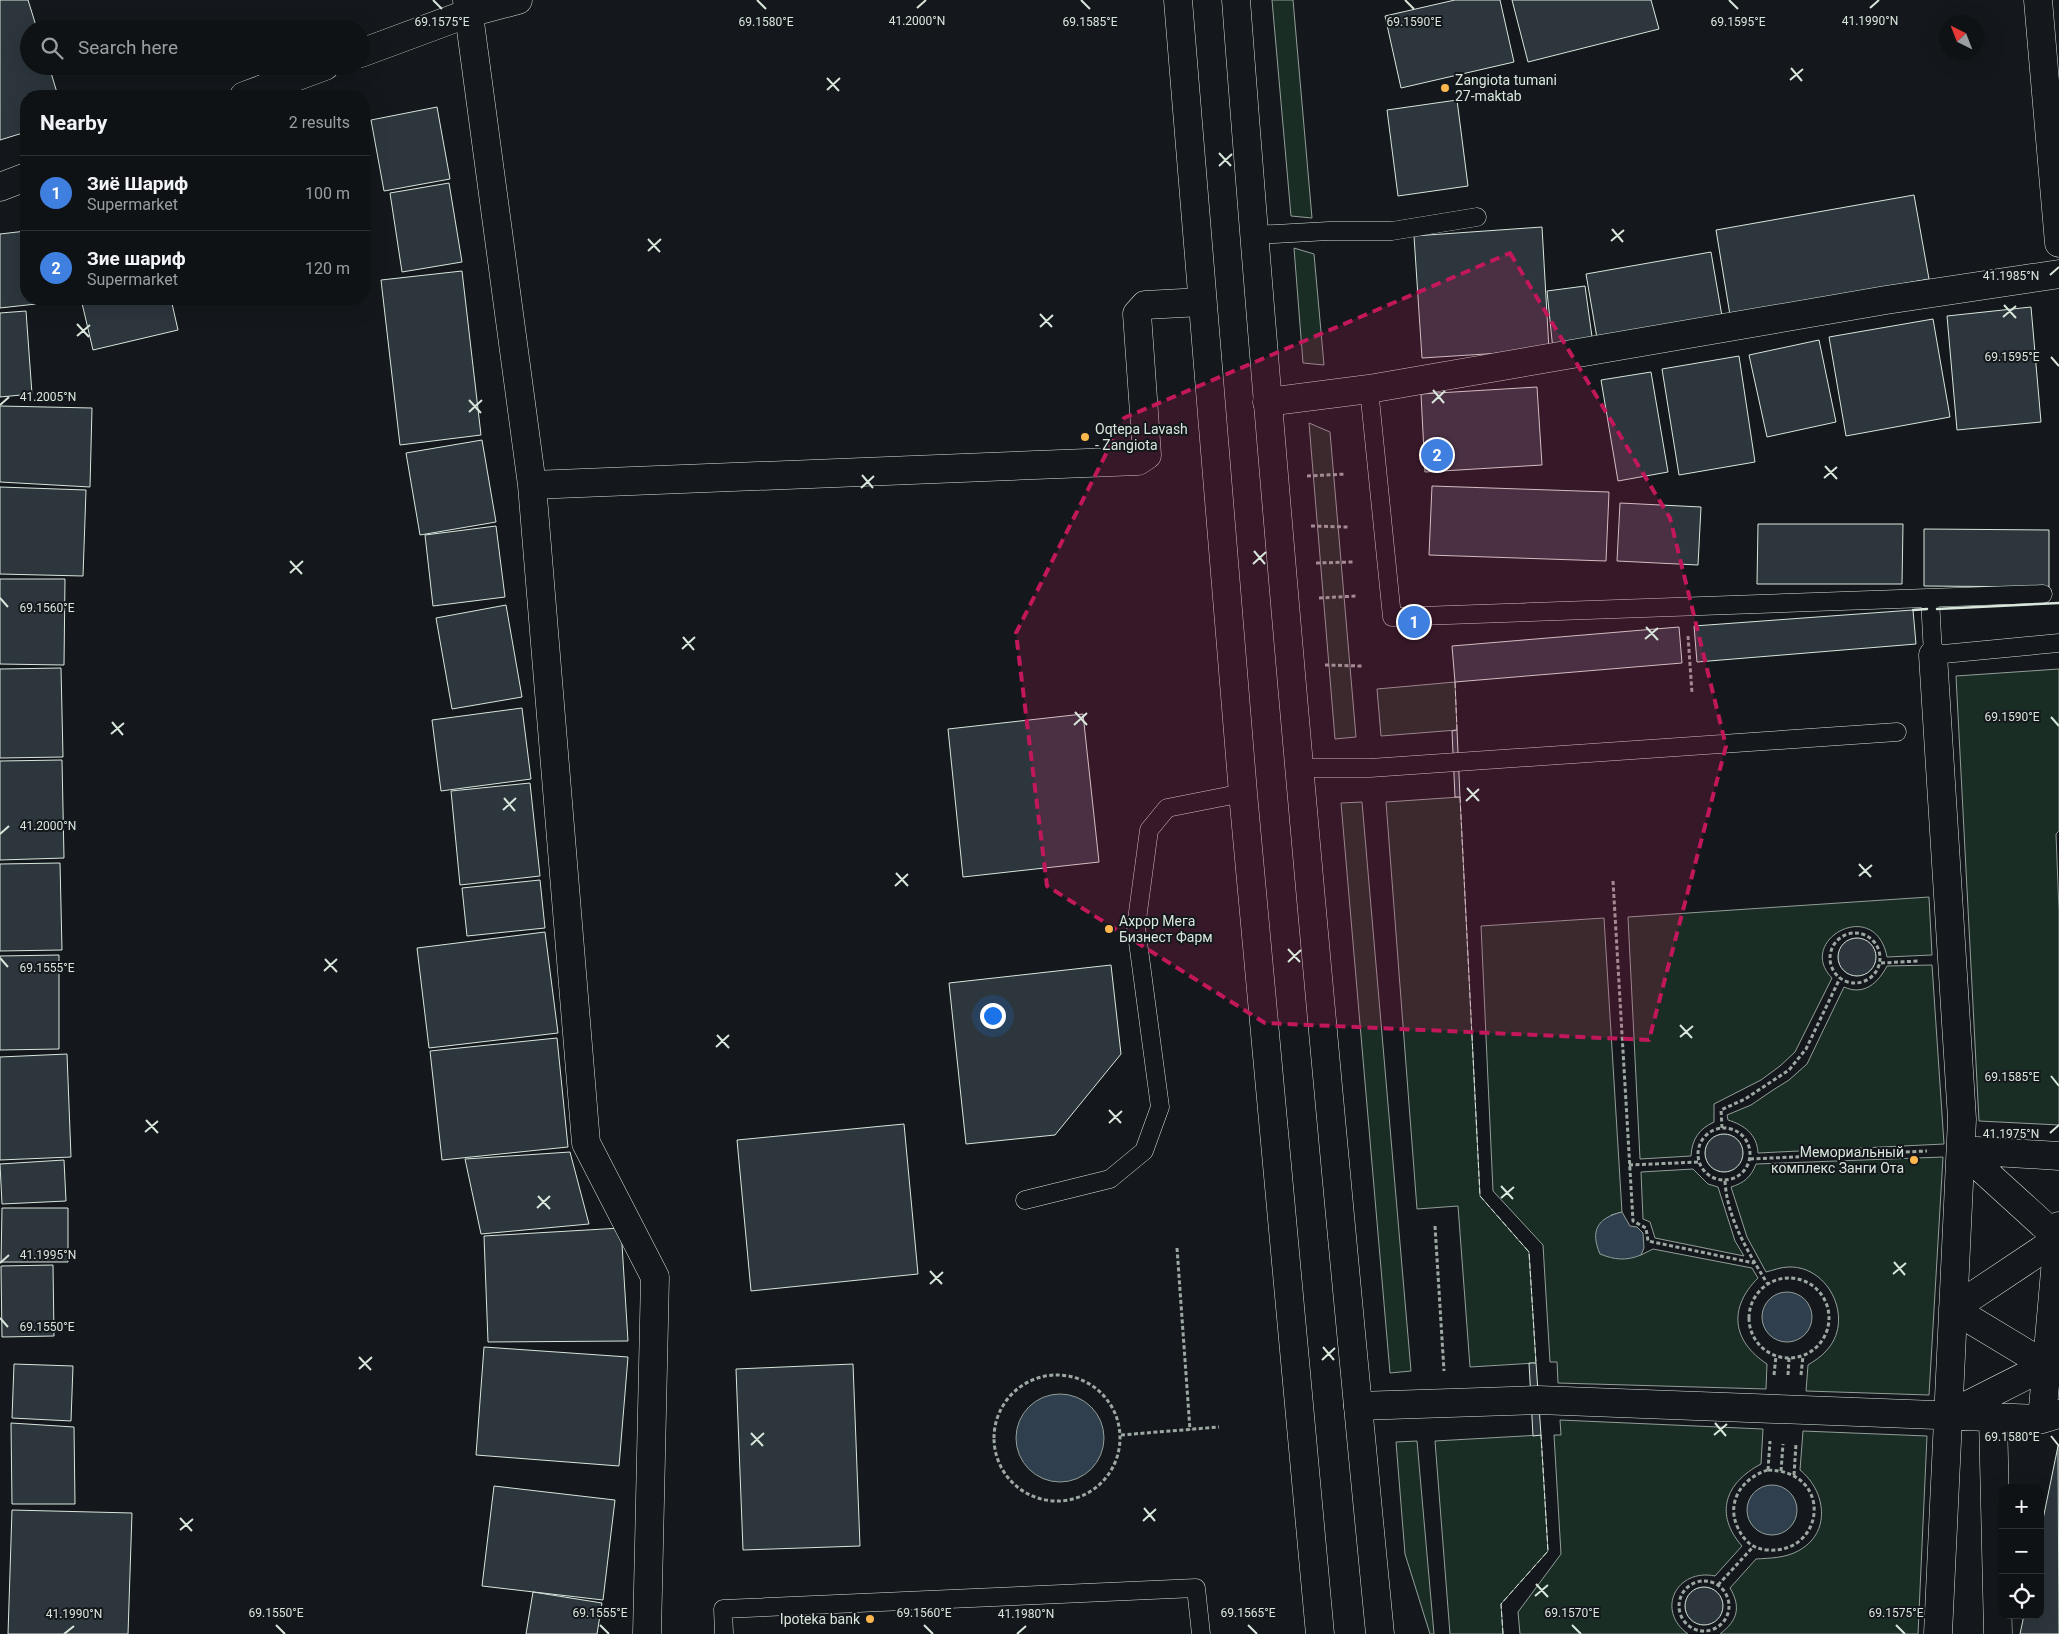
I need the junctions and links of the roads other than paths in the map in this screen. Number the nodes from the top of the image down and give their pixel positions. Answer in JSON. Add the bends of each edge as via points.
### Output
{"nodes":[{"id":1,"x":518,"y":0,"type":"edge"},
{"id":2,"x":1178,"y":0,"type":"edge"},
{"id":3,"x":1236,"y":0,"type":"edge"},
{"id":4,"x":2038,"y":0,"type":"edge"},
{"id":5,"x":468,"y":7,"type":"edge"},
{"id":6,"x":370,"y":49,"type":"edge"},
{"id":7,"x":301,"y":75,"type":"edge"},
{"id":8,"x":260,"y":90,"type":"edge"},
{"id":9,"x":20,"y":179,"type":"edge"},
{"id":10,"x":0,"y":187,"type":"edge"},
{"id":11,"x":1477,"y":217,"type":"dead end"},
{"id":12,"x":1254,"y":235,"type":"junction"},
{"id":13,"x":2059,"y":243,"type":"edge"},
{"id":14,"x":2059,"y":274,"type":"edge"},
{"id":15,"x":1202,"y":302,"type":"junction"},
{"id":16,"x":1368,"y":389,"type":"junction"},
{"id":17,"x":1267,"y":402,"type":"junction"},
{"id":18,"x":532,"y":485,"type":"junction"},
{"id":19,"x":2043,"y":594,"type":"dead end"},
{"id":20,"x":1930,"y":598,"type":"junction"},
{"id":21,"x":2059,"y":643,"type":"edge"},
{"id":22,"x":1933,"y":656,"type":"junction"},
{"id":23,"x":1898,"y":732,"type":"dead end"},
{"id":24,"x":1298,"y":768,"type":"junction"},
{"id":25,"x":1242,"y":793,"type":"junction"},
{"id":26,"x":1961,"y":1150,"type":"junction"},
{"id":27,"x":2059,"y":1156,"type":"edge"},
{"id":28,"x":1025,"y":1200,"type":"dead end"},
{"id":29,"x":2059,"y":1235,"type":"edge"},
{"id":30,"x":1953,"y":1309,"type":"junction"},
{"id":31,"x":2053,"y":1369,"type":"edge"},
{"id":32,"x":1358,"y":1406,"type":"junction"},
{"id":33,"x":1948,"y":1415,"type":"junction"},
{"id":34,"x":2051,"y":1416,"type":"edge"},
{"id":35,"x":1993,"y":1417,"type":"junction"},
{"id":36,"x":647,"y":1634,"type":"edge"},
{"id":37,"x":724,"y":1634,"type":"edge"},
{"id":38,"x":1201,"y":1634,"type":"edge"},
{"id":39,"x":1320,"y":1634,"type":"edge"},
{"id":40,"x":1380,"y":1634,"type":"edge"},
{"id":41,"x":1938,"y":1634,"type":"edge"},
{"id":42,"x":1998,"y":1634,"type":"edge"}],
"edges":[{"from":1,"to":5,"type":"street"},
{"from":2,"to":15,"type":"street"},
{"from":3,"to":12,"type":"street"},
{"from":4,"to":13,"type":"street"},
{"from":5,"to":6,"type":"street"},
{"from":5,"to":18,"type":"street"},
{"from":7,"to":8,"type":"street"},
{"from":9,"to":10,"type":"street"},
{"from":11,"to":12,"type":"lane","via":[[1392,231]]},
{"from":12,"to":17,"type":"street"},
{"from":14,"to":16,"type":"street"},
{"from":15,"to":18,"type":"street","via":[[1145,305],[1137,314],[1147,455],[1138,461]]},
{"from":15,"to":25,"type":"street"},
{"from":16,"to":17,"type":"street"},
{"from":16,"to":20,"type":"lane","via":[[1392,617]]},
{"from":17,"to":24,"type":"street"},
{"from":18,"to":36,"type":"street","via":[[586,1143],[655,1277]]},
{"from":19,"to":20,"type":"lane"},
{"from":20,"to":22,"type":"lane"},
{"from":21,"to":22,"type":"lane"},
{"from":22,"to":26,"type":"street","via":[[1962,1119]]},
{"from":23,"to":24,"type":"lane","via":[[1370,768]]},
{"from":24,"to":32,"type":"street"},
{"from":25,"to":28,"type":"lane","via":[[1167,808],[1149,830],[1136,927],[1160,1107],[1144,1151],[1110,1179]]},
{"from":25,"to":39,"type":"street"},
{"from":26,"to":27,"type":"street"},
{"from":26,"to":29,"type":"street"},
{"from":26,"to":30,"type":"street"},
{"from":29,"to":30,"type":"street"},
{"from":29,"to":31,"type":"street"},
{"from":30,"to":31,"type":"street"},
{"from":30,"to":33,"type":"street"},
{"from":31,"to":33,"type":"street"},
{"from":31,"to":34,"type":"street"},
{"from":32,"to":33,"type":"street","via":[[1538,1400]]},
{"from":32,"to":40,"type":"street"},
{"from":33,"to":35,"type":"street"},
{"from":33,"to":41,"type":"street"},
{"from":34,"to":35,"type":"street"},
{"from":35,"to":42,"type":"street"},
{"from":37,"to":38,"type":"lane","via":[[723,1609],[1196,1588]]}]}
